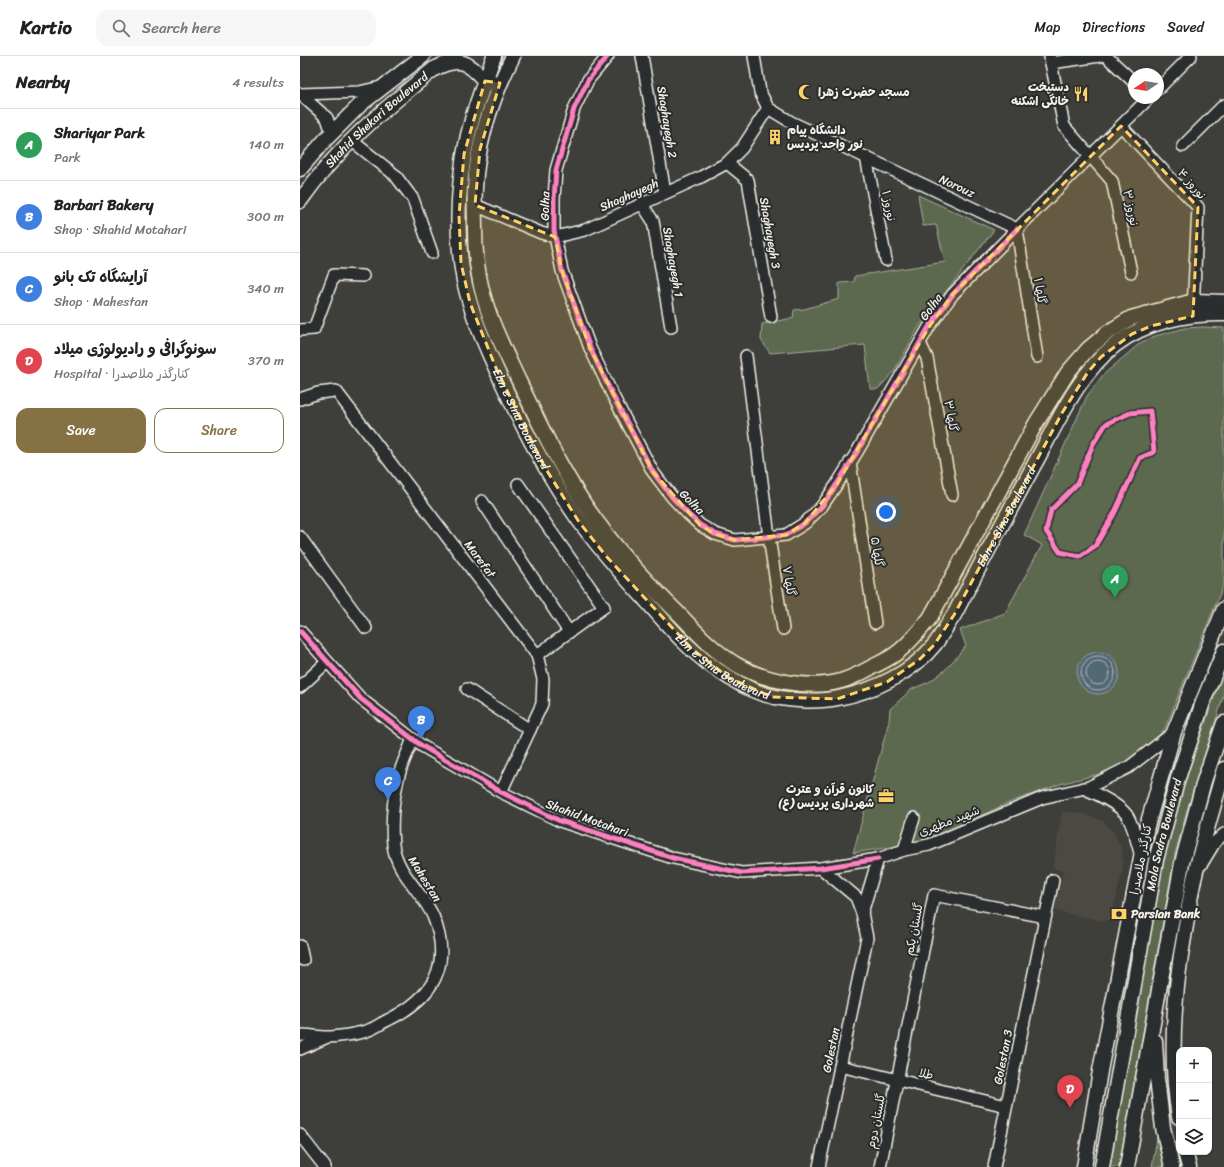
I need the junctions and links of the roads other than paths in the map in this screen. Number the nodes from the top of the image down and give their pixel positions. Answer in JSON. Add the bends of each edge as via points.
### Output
{"nodes":[{"id":1,"x":422,"y":56,"type":"edge"},
{"id":2,"x":494,"y":56,"type":"edge"},
{"id":3,"x":513,"y":56,"type":"edge"},
{"id":4,"x":608,"y":56,"type":"edge"},
{"id":5,"x":642,"y":56,"type":"edge"},
{"id":6,"x":754,"y":56,"type":"edge"},
{"id":7,"x":1100,"y":56,"type":"edge"},
{"id":8,"x":1106,"y":56,"type":"edge"},
{"id":9,"x":1191,"y":56,"type":"edge"},
{"id":10,"x":468,"y":59,"type":"edge"},
{"id":11,"x":1050,"y":60,"type":"edge"},
{"id":12,"x":1128,"y":76,"type":"edge"},
{"id":13,"x":485,"y":81,"type":"junction"},
{"id":14,"x":500,"y":83,"type":"junction"},
{"id":15,"x":1164,"y":83,"type":"edge"},
{"id":16,"x":383,"y":87,"type":"junction"},
{"id":17,"x":300,"y":94,"type":"edge"},
{"id":18,"x":1143,"y":104,"type":"edge"},
{"id":19,"x":1224,"y":105,"type":"edge"},
{"id":20,"x":768,"y":108,"type":"junction"},
{"id":21,"x":1121,"y":126,"type":"junction"},
{"id":22,"x":332,"y":133,"type":"junction"},
{"id":23,"x":352,"y":140,"type":"junction"},
{"id":24,"x":1183,"y":146,"type":"dead end"},
{"id":25,"x":1091,"y":156,"type":"junction"},
{"id":26,"x":866,"y":157,"type":"junction"},
{"id":27,"x":727,"y":163,"type":"junction"},
{"id":28,"x":300,"y":169,"type":"edge"},
{"id":29,"x":665,"y":193,"type":"junction"},
{"id":30,"x":300,"y":201,"type":"edge"},
{"id":31,"x":642,"y":204,"type":"junction"},
{"id":32,"x":475,"y":205,"type":"junction"},
{"id":33,"x":1017,"y":229,"type":"junction"},
{"id":34,"x":555,"y":237,"type":"junction"},
{"id":35,"x":432,"y":253,"type":"dead end"},
{"id":36,"x":886,"y":260,"type":"dead end"},
{"id":37,"x":1132,"y":272,"type":"dead end"},
{"id":38,"x":363,"y":276,"type":"dead end"},
{"id":39,"x":1194,"y":300,"type":"junction"},
{"id":40,"x":1224,"y":302,"type":"edge"},
{"id":41,"x":1224,"y":314,"type":"edge"},
{"id":42,"x":1193,"y":316,"type":"junction"},
{"id":43,"x":771,"y":317,"type":"dead end"},
{"id":44,"x":671,"y":327,"type":"dead end"},
{"id":45,"x":300,"y":330,"type":"edge"},
{"id":46,"x":920,"y":343,"type":"junction"},
{"id":47,"x":746,"y":356,"type":"dead end"},
{"id":48,"x":1037,"y":357,"type":"dead end"},
{"id":49,"x":300,"y":399,"type":"edge"},
{"id":50,"x":850,"y":462,"type":"junction"},
{"id":51,"x":518,"y":484,"type":"dead end"},
{"id":52,"x":952,"y":495,"type":"dead end"},
{"id":53,"x":482,"y":501,"type":"dead end"},
{"id":54,"x":769,"y":537,"type":"junction"},
{"id":55,"x":300,"y":538,"type":"edge"},
{"id":56,"x":1224,"y":609,"type":"edge"},
{"id":57,"x":875,"y":623,"type":"dead end"},
{"id":58,"x":366,"y":628,"type":"dead end"},
{"id":59,"x":783,"y":629,"type":"dead end"},
{"id":60,"x":300,"y":631,"type":"edge"},
{"id":61,"x":568,"y":632,"type":"junction"},
{"id":62,"x":1224,"y":651,"type":"edge"},
{"id":63,"x":537,"y":655,"type":"junction"},
{"id":64,"x":327,"y":662,"type":"junction"},
{"id":65,"x":300,"y":687,"type":"edge"},
{"id":66,"x":467,"y":689,"type":"dead end"},
{"id":67,"x":1224,"y":723,"type":"edge"},
{"id":68,"x":530,"y":730,"type":"junction"},
{"id":69,"x":1174,"y":732,"type":"junction"},
{"id":70,"x":413,"y":739,"type":"junction"},
{"id":71,"x":1224,"y":769,"type":"edge"},
{"id":72,"x":1083,"y":788,"type":"junction"},
{"id":73,"x":501,"y":792,"type":"junction"},
{"id":74,"x":914,"y":818,"type":"dead end"},
{"id":75,"x":1224,"y":834,"type":"edge"},
{"id":76,"x":904,"y":850,"type":"junction"},
{"id":77,"x":1141,"y":856,"type":"junction"},
{"id":78,"x":878,"y":859,"type":"junction"},
{"id":79,"x":822,"y":868,"type":"junction"},
{"id":80,"x":1196,"y":874,"type":"junction"},
{"id":81,"x":1053,"y":880,"type":"dead end"},
{"id":82,"x":862,"y":913,"type":"junction"},
{"id":83,"x":1188,"y":914,"type":"junction"},
{"id":84,"x":1045,"y":917,"type":"junction"},
{"id":85,"x":300,"y":946,"type":"edge"},
{"id":86,"x":303,"y":960,"type":"dead end"},
{"id":87,"x":1154,"y":1013,"type":"junction"},
{"id":88,"x":300,"y":1035,"type":"edge"},
{"id":89,"x":327,"y":1037,"type":"junction"},
{"id":90,"x":300,"y":1049,"type":"edge"},
{"id":91,"x":840,"y":1066,"type":"junction"},
{"id":92,"x":898,"y":1080,"type":"junction"},
{"id":93,"x":1176,"y":1094,"type":"edge"},
{"id":94,"x":1006,"y":1106,"type":"junction"},
{"id":95,"x":300,"y":1135,"type":"edge"},
{"id":96,"x":300,"y":1148,"type":"edge"},
{"id":97,"x":1187,"y":1155,"type":"edge"},
{"id":98,"x":322,"y":1167,"type":"edge"},
{"id":99,"x":325,"y":1167,"type":"edge"},
{"id":100,"x":819,"y":1167,"type":"edge"},
{"id":101,"x":880,"y":1167,"type":"edge"},
{"id":102,"x":994,"y":1167,"type":"edge"},
{"id":103,"x":1084,"y":1167,"type":"edge"},
{"id":104,"x":1102,"y":1167,"type":"edge"},
{"id":105,"x":1127,"y":1167,"type":"edge"},
{"id":106,"x":1172,"y":1167,"type":"edge"},
{"id":107,"x":1189,"y":1167,"type":"edge"}],
"edges":[{"from":1,"to":16,"type":"main road","name":"Shahid Shekari Boulevard"},
{"from":2,"to":13,"type":"main road","name":"Ebn e Sina Boulevard"},
{"from":3,"to":14,"type":"main road","name":"Ebn e Sina Boulevard"},
{"from":4,"to":34,"type":"street","name":"Golha","via":[[588,80],[574,109],[564,140],[556,170]]},
{"from":5,"to":29,"type":"street","name":"Shaghayegh 2"},
{"from":6,"to":20,"type":"street","via":[[760,92]]},
{"from":7,"to":11,"type":"street"},
{"from":8,"to":12,"type":"street"},
{"from":9,"to":15,"type":"street"},
{"from":10,"to":13,"type":"main road","name":"Shahid Shekari Boulevard"},
{"from":10,"to":23,"type":"main road","name":"Shahid Shekari Boulevard","via":[[445,63],[434,69],[373,118]]},
{"from":11,"to":25,"type":"street","name":"نوروز ۳","via":[[1064,126]]},
{"from":13,"to":14,"type":"main road"},
{"from":13,"to":42,"type":"main road","name":"Ebn e Sina Boulevard","via":[[473,117],[460,182],[461,263],[477,325],[504,386],[561,495],[606,556],[661,619],[708,664],[729,678],[772,697],[796,700],[837,699],[887,682],[920,659],[934,645],[954,615],[1062,413],[1088,372],[1101,357],[1132,334],[1175,318]]},
{"from":14,"to":32,"type":"main road","name":"Ebn e Sina Boulevard","via":[[480,149]]},
{"from":16,"to":17,"type":"street","via":[[359,92]]},
{"from":16,"to":22,"type":"main road","name":"Shahid Shekari Boulevard","via":[[361,104]]},
{"from":17,"to":22,"type":"street","via":[[327,118]]},
{"from":18,"to":21,"type":"street"},
{"from":19,"to":24,"type":"street"},
{"from":20,"to":26,"type":"street","name":"Norouz","via":[[791,122]]},
{"from":20,"to":27,"type":"street","name":"Shaghayegh","via":[[742,148]]},
{"from":21,"to":25,"type":"street"},
{"from":21,"to":39,"type":"street","name":"نوروز ۴","via":[[1198,207]]},
{"from":22,"to":28,"type":"main road","name":"Shahid Shekari Boulevard"},
{"from":23,"to":30,"type":"main road","name":"Shahid Shekari Boulevard","via":[[313,182]]},
{"from":23,"to":35,"type":"street","via":[[395,175],[413,199]]},
{"from":25,"to":33,"type":"street"},
{"from":25,"to":37,"type":"street","name":"نوروز ۳","via":[[1112,181]]},
{"from":26,"to":33,"type":"street","name":"Norouz"},
{"from":26,"to":36,"type":"street","name":"نوروز ۱"},
{"from":27,"to":29,"type":"street","name":"Shaghayegh"},
{"from":27,"to":43,"type":"street","name":"Shaghayegh 3","via":[[748,180]]},
{"from":29,"to":31,"type":"street","name":"Shaghayegh"},
{"from":31,"to":34,"type":"street","name":"Shaghayegh","via":[[585,230]]},
{"from":31,"to":44,"type":"street","name":"Shaghayegh 1","via":[[653,220]]},
{"from":32,"to":34,"type":"street","name":"Shaghayegh","via":[[541,234]]},
{"from":32,"to":39,"type":"main road","name":"Ebn e Sina Boulevard","via":[[478,275],[487,308],[527,398],[573,486],[629,561],[671,607],[714,648],[739,666],[776,680],[801,684],[840,681],[858,674],[898,652],[916,636],[930,618],[1036,423],[1068,372],[1088,349],[1131,318]]},
{"from":33,"to":46,"type":"street","name":"Golha","via":[[953,294]]},
{"from":33,"to":48,"type":"street","name":"گلها ۱"},
{"from":34,"to":54,"type":"street","name":"Golha","via":[[562,271],[590,348],[653,472],[687,513],[715,534],[735,540]]},
{"from":38,"to":45,"type":"street","via":[[334,275],[314,329]]},
{"from":39,"to":40,"type":"main road","name":"Ebn e Sina Boulevard"},
{"from":39,"to":42,"type":"street","name":"نوروز ۴"},
{"from":41,"to":42,"type":"main road","name":"Ebn e Sina Boulevard"},
{"from":46,"to":50,"type":"street","name":"Golha"},
{"from":46,"to":52,"type":"street","name":"گلها ۳","via":[[927,358]]},
{"from":47,"to":54,"type":"street","name":"گلها ۷"},
{"from":49,"to":63,"type":"street","name":"Marefat","via":[[336,391]]},
{"from":50,"to":54,"type":"street","name":"Golha","via":[[822,506],[805,524],[786,535]]},
{"from":50,"to":57,"type":"street","name":"گلها ۵"},
{"from":51,"to":61,"type":"street","via":[[604,606]]},
{"from":53,"to":61,"type":"street"},
{"from":54,"to":59,"type":"street","name":"گلها ۷"},
{"from":55,"to":58,"type":"street"},
{"from":56,"to":69,"type":"main road","name":"کنارگذر ملاصدرا"},
{"from":60,"to":64,"type":"street","name":"Shahid Motahari"},
{"from":61,"to":63,"type":"street"},
{"from":62,"to":104,"type":"main road","name":"Mola Sadra Boulevard","via":[[1204,699],[1178,778],[1156,860]]},
{"from":63,"to":68,"type":"street","name":"Marefat","via":[[543,679],[542,704]]},
{"from":64,"to":65,"type":"street"},
{"from":64,"to":70,"type":"street","name":"Shahid Motahari","via":[[361,699]]},
{"from":66,"to":68,"type":"street"},
{"from":67,"to":87,"type":"main road","name":"Mola Sadra Boulevard","via":[[1204,781],[1182,863]]},
{"from":68,"to":73,"type":"street","name":"Marefat"},
{"from":69,"to":72,"type":"street","name":"شهید مطهری","via":[[1129,767]]},
{"from":69,"to":77,"type":"main road","name":"کنارگذر ملاصدرا"},
{"from":70,"to":73,"type":"street","name":"Shahid Motahari"},
{"from":70,"to":89,"type":"street","name":"Mahestan","via":[[398,778],[392,828],[399,864],[433,917],[440,946],[437,974],[424,995],[399,1015],[367,1031]]},
{"from":71,"to":80,"type":"main road"},
{"from":72,"to":76,"type":"street","name":"شهید مطهری","via":[[1042,798],[929,845]]},
{"from":72,"to":77,"type":"street","via":[[1110,800],[1127,815]]},
{"from":73,"to":79,"type":"street","name":"Shahid Motahari","via":[[560,821],[673,858],[742,873]]},
{"from":74,"to":76,"type":"street"},
{"from":75,"to":80,"type":"street","via":[[1215,842]]},
{"from":76,"to":78,"type":"street","name":"شهید مطهری"},
{"from":77,"to":103,"type":"main road","name":"کنارگذر ملاصدرا"},
{"from":78,"to":79,"type":"street","name":"Shahid Motahari"},
{"from":78,"to":82,"type":"street"},
{"from":79,"to":82,"type":"street","via":[[856,897]]},
{"from":80,"to":83,"type":"main road"},
{"from":81,"to":84,"type":"street","name":"Golestan 3"},
{"from":82,"to":91,"type":"street","name":"Golestan","via":[[867,938]]},
{"from":83,"to":87,"type":"main road"},
{"from":83,"to":93,"type":"main road","via":[[1174,1021],[1173,1071]]},
{"from":84,"to":92,"type":"street","name":"گلستان یکم","via":[[934,895]]},
{"from":84,"to":94,"type":"street","name":"Golestan 3"},
{"from":85,"to":86,"type":"street"},
{"from":87,"to":105,"type":"main road","name":"Mola Sadra Boulevard"},
{"from":87,"to":106,"type":"main road","via":[[1157,1078],[1163,1128]]},
{"from":88,"to":89,"type":"street"},
{"from":89,"to":90,"type":"street"},
{"from":91,"to":92,"type":"street","name":"طلا"},
{"from":91,"to":100,"type":"street","name":"Golestan"},
{"from":92,"to":94,"type":"street","name":"طلا"},
{"from":92,"to":101,"type":"street","name":"گلستان دوم"},
{"from":94,"to":102,"type":"street","name":"Golestan 3"},
{"from":95,"to":99,"type":"street"},
{"from":96,"to":98,"type":"street"},
{"from":97,"to":107,"type":"main road"}]}
